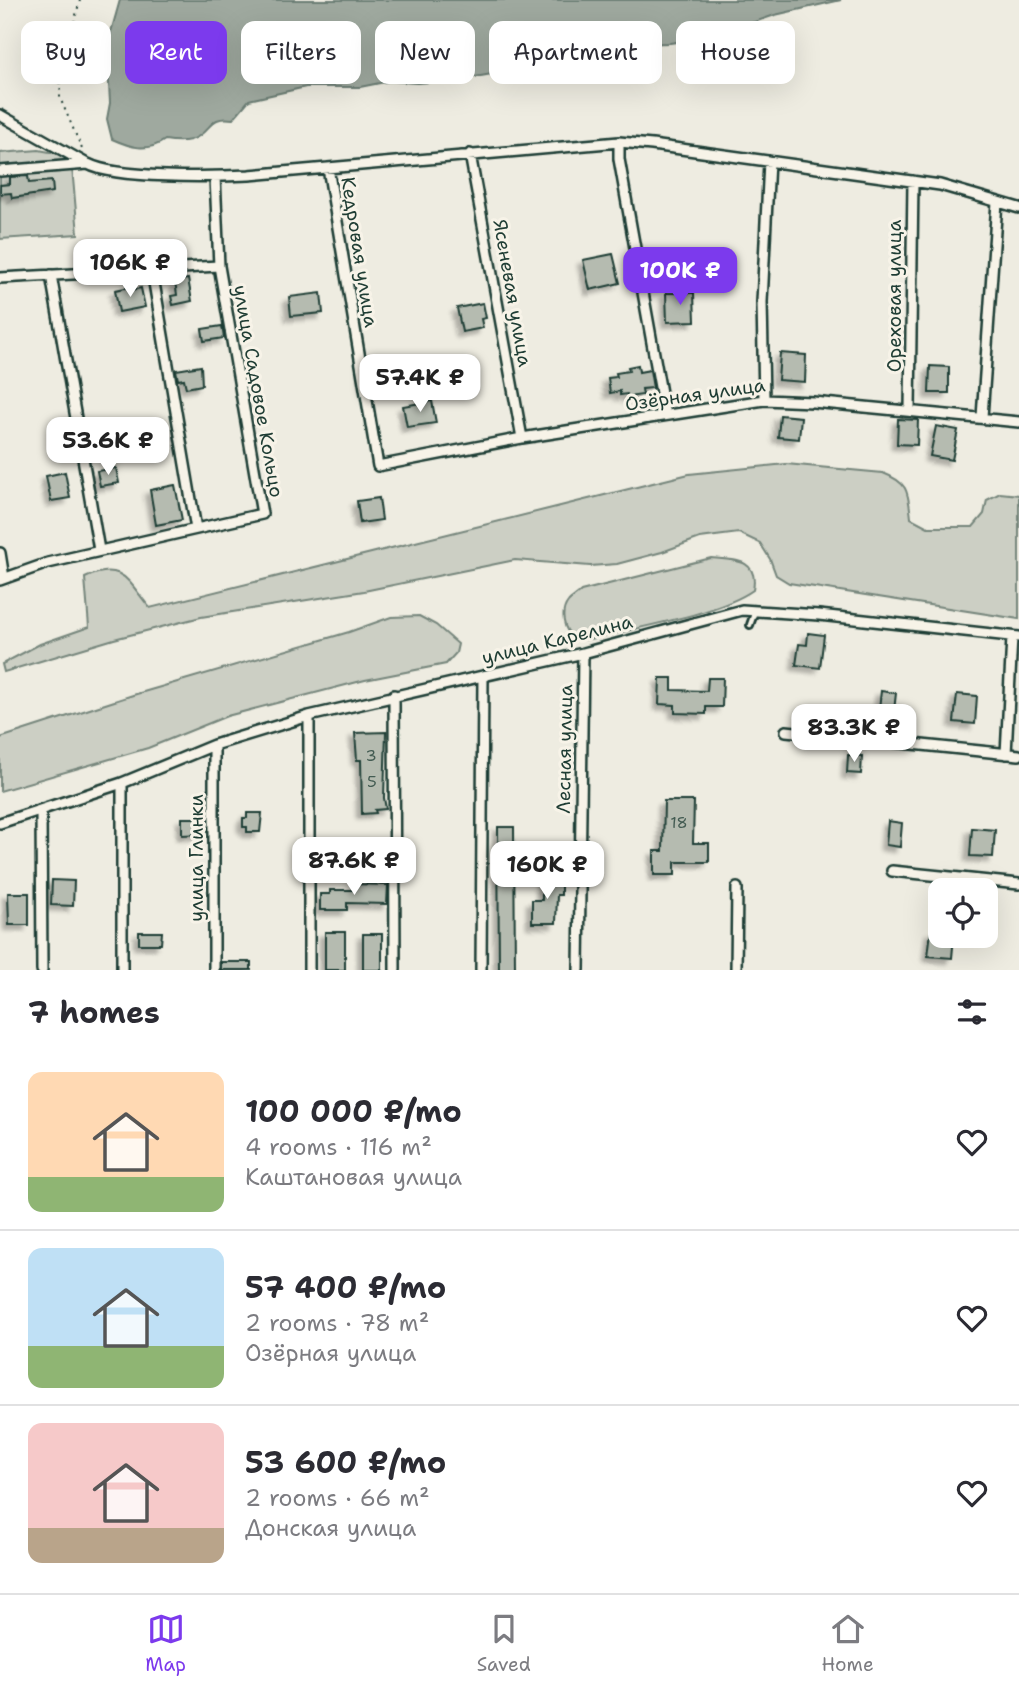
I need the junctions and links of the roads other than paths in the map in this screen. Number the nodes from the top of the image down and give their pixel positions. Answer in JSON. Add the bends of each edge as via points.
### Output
{"nodes":[{"id":1,"x":0,"y":116,"type":"edge"},
{"id":2,"x":619,"y":142,"type":"junction"},
{"id":3,"x":470,"y":154,"type":"junction"},
{"id":4,"x":769,"y":161,"type":"junction"},
{"id":5,"x":88,"y":164,"type":"junction"},
{"id":6,"x":328,"y":168,"type":"junction"},
{"id":7,"x":0,"y":170,"type":"edge"},
{"id":8,"x":215,"y":177,"type":"junction"},
{"id":9,"x":913,"y":181,"type":"junction"},
{"id":10,"x":997,"y":202,"type":"junction"},
{"id":11,"x":1019,"y":208,"type":"edge"},
{"id":12,"x":219,"y":267,"type":"junction"},
{"id":13,"x":152,"y":271,"type":"junction"},
{"id":14,"x":51,"y":275,"type":"junction"},
{"id":15,"x":0,"y":278,"type":"edge"},
{"id":16,"x":764,"y":400,"type":"junction"},
{"id":17,"x":910,"y":411,"type":"junction"},
{"id":18,"x":665,"y":415,"type":"junction"},
{"id":19,"x":982,"y":417,"type":"junction"},
{"id":20,"x":1019,"y":422,"type":"edge"},
{"id":21,"x":522,"y":438,"type":"junction"},
{"id":22,"x":378,"y":466,"type":"joint"},
{"id":23,"x":195,"y":529,"type":"junction"},
{"id":24,"x":99,"y":550,"type":"junction"},
{"id":25,"x":0,"y":553,"type":"edge"},
{"id":26,"x":2,"y":579,"type":"edge"},
{"id":27,"x":756,"y":610,"type":"junction"},
{"id":28,"x":750,"y":625,"type":"dead end"},
{"id":29,"x":1016,"y":637,"type":"edge"},
{"id":30,"x":583,"y":653,"type":"junction"},
{"id":31,"x":483,"y":676,"type":"junction"},
{"id":32,"x":394,"y":695,"type":"junction"},
{"id":33,"x":309,"y":716,"type":"junction"},
{"id":34,"x":786,"y":731,"type":"dead end"},
{"id":35,"x":214,"y":745,"type":"junction"},
{"id":36,"x":1006,"y":754,"type":"junction"},
{"id":37,"x":1019,"y":755,"type":"edge"},
{"id":38,"x":122,"y":783,"type":"junction"},
{"id":39,"x":41,"y":811,"type":"junction"},
{"id":40,"x":0,"y":824,"type":"edge"},
{"id":41,"x":892,"y":872,"type":"dead end"},
{"id":42,"x":1019,"y":884,"type":"edge"},
{"id":43,"x":737,"y":888,"type":"dead end"},
{"id":44,"x":42,"y":970,"type":"edge"},
{"id":45,"x":122,"y":970,"type":"edge"},
{"id":46,"x":214,"y":970,"type":"edge"},
{"id":47,"x":309,"y":970,"type":"edge"},
{"id":48,"x":395,"y":970,"type":"edge"},
{"id":49,"x":481,"y":970,"type":"edge"},
{"id":50,"x":579,"y":970,"type":"edge"},
{"id":51,"x":736,"y":970,"type":"edge"}],
"edges":[{"from":1,"to":5,"type":"street"},
{"from":2,"to":3,"type":"street"},
{"from":2,"to":4,"type":"street"},
{"from":2,"to":18,"type":"street"},
{"from":3,"to":6,"type":"street"},
{"from":3,"to":21,"type":"street","name":"Ясеневая улица"},
{"from":4,"to":9,"type":"street"},
{"from":4,"to":16,"type":"street","via":[[762,302]]},
{"from":5,"to":7,"type":"street"},
{"from":5,"to":8,"type":"street","via":[[117,172]]},
{"from":6,"to":8,"type":"street"},
{"from":6,"to":22,"type":"street","name":"Кедровая улица"},
{"from":8,"to":12,"type":"street"},
{"from":9,"to":10,"type":"street"},
{"from":9,"to":17,"type":"street","name":"Ореховая улица"},
{"from":10,"to":11,"type":"street"},
{"from":10,"to":19,"type":"street"},
{"from":12,"to":13,"type":"street","name":"улица Садовое Кольцо"},
{"from":12,"to":23,"type":"street","name":"улица Садовое Кольцо","via":[[262,514]]},
{"from":13,"to":14,"type":"street","name":"улица Садовое Кольцо"},
{"from":13,"to":23,"type":"street"},
{"from":14,"to":15,"type":"street","name":"улица Садовое Кольцо"},
{"from":14,"to":24,"type":"street"},
{"from":16,"to":17,"type":"street","name":"Озёрная улица"},
{"from":16,"to":18,"type":"street","name":"Озёрная улица"},
{"from":17,"to":19,"type":"street","name":"Озёрная улица"},
{"from":18,"to":21,"type":"street","name":"Озёрная улица"},
{"from":19,"to":20,"type":"street","name":"Озёрная улица"},
{"from":21,"to":22,"type":"street","name":"Озёрная улица"},
{"from":23,"to":24,"type":"street","name":"улица Садовое Кольцо"},
{"from":24,"to":26,"type":"street","name":"улица Садовое Кольцо"},
{"from":25,"to":26,"type":"street"},
{"from":27,"to":28,"type":"lane"},
{"from":27,"to":29,"type":"street","name":"улица Карелина"},
{"from":27,"to":30,"type":"street","name":"улица Карелина"},
{"from":29,"to":36,"type":"street","name":"улица Карелина"},
{"from":30,"to":31,"type":"street","name":"улица Карелина"},
{"from":30,"to":50,"type":"street","name":"Лесная улица"},
{"from":31,"to":32,"type":"street","name":"улица Карелина"},
{"from":31,"to":49,"type":"street"},
{"from":32,"to":33,"type":"street","name":"улица Карелина"},
{"from":32,"to":48,"type":"street"},
{"from":33,"to":35,"type":"street","name":"улица Карелина"},
{"from":33,"to":47,"type":"street"},
{"from":34,"to":36,"type":"street"},
{"from":35,"to":38,"type":"street","name":"улица Карелина"},
{"from":35,"to":46,"type":"street","name":"улица Глинки"},
{"from":36,"to":37,"type":"street"},
{"from":38,"to":39,"type":"street","name":"улица Карелина"},
{"from":38,"to":45,"type":"street"},
{"from":39,"to":40,"type":"street","name":"улица Карелина"},
{"from":39,"to":44,"type":"street"},
{"from":41,"to":42,"type":"street"},
{"from":43,"to":51,"type":"street"}]}
